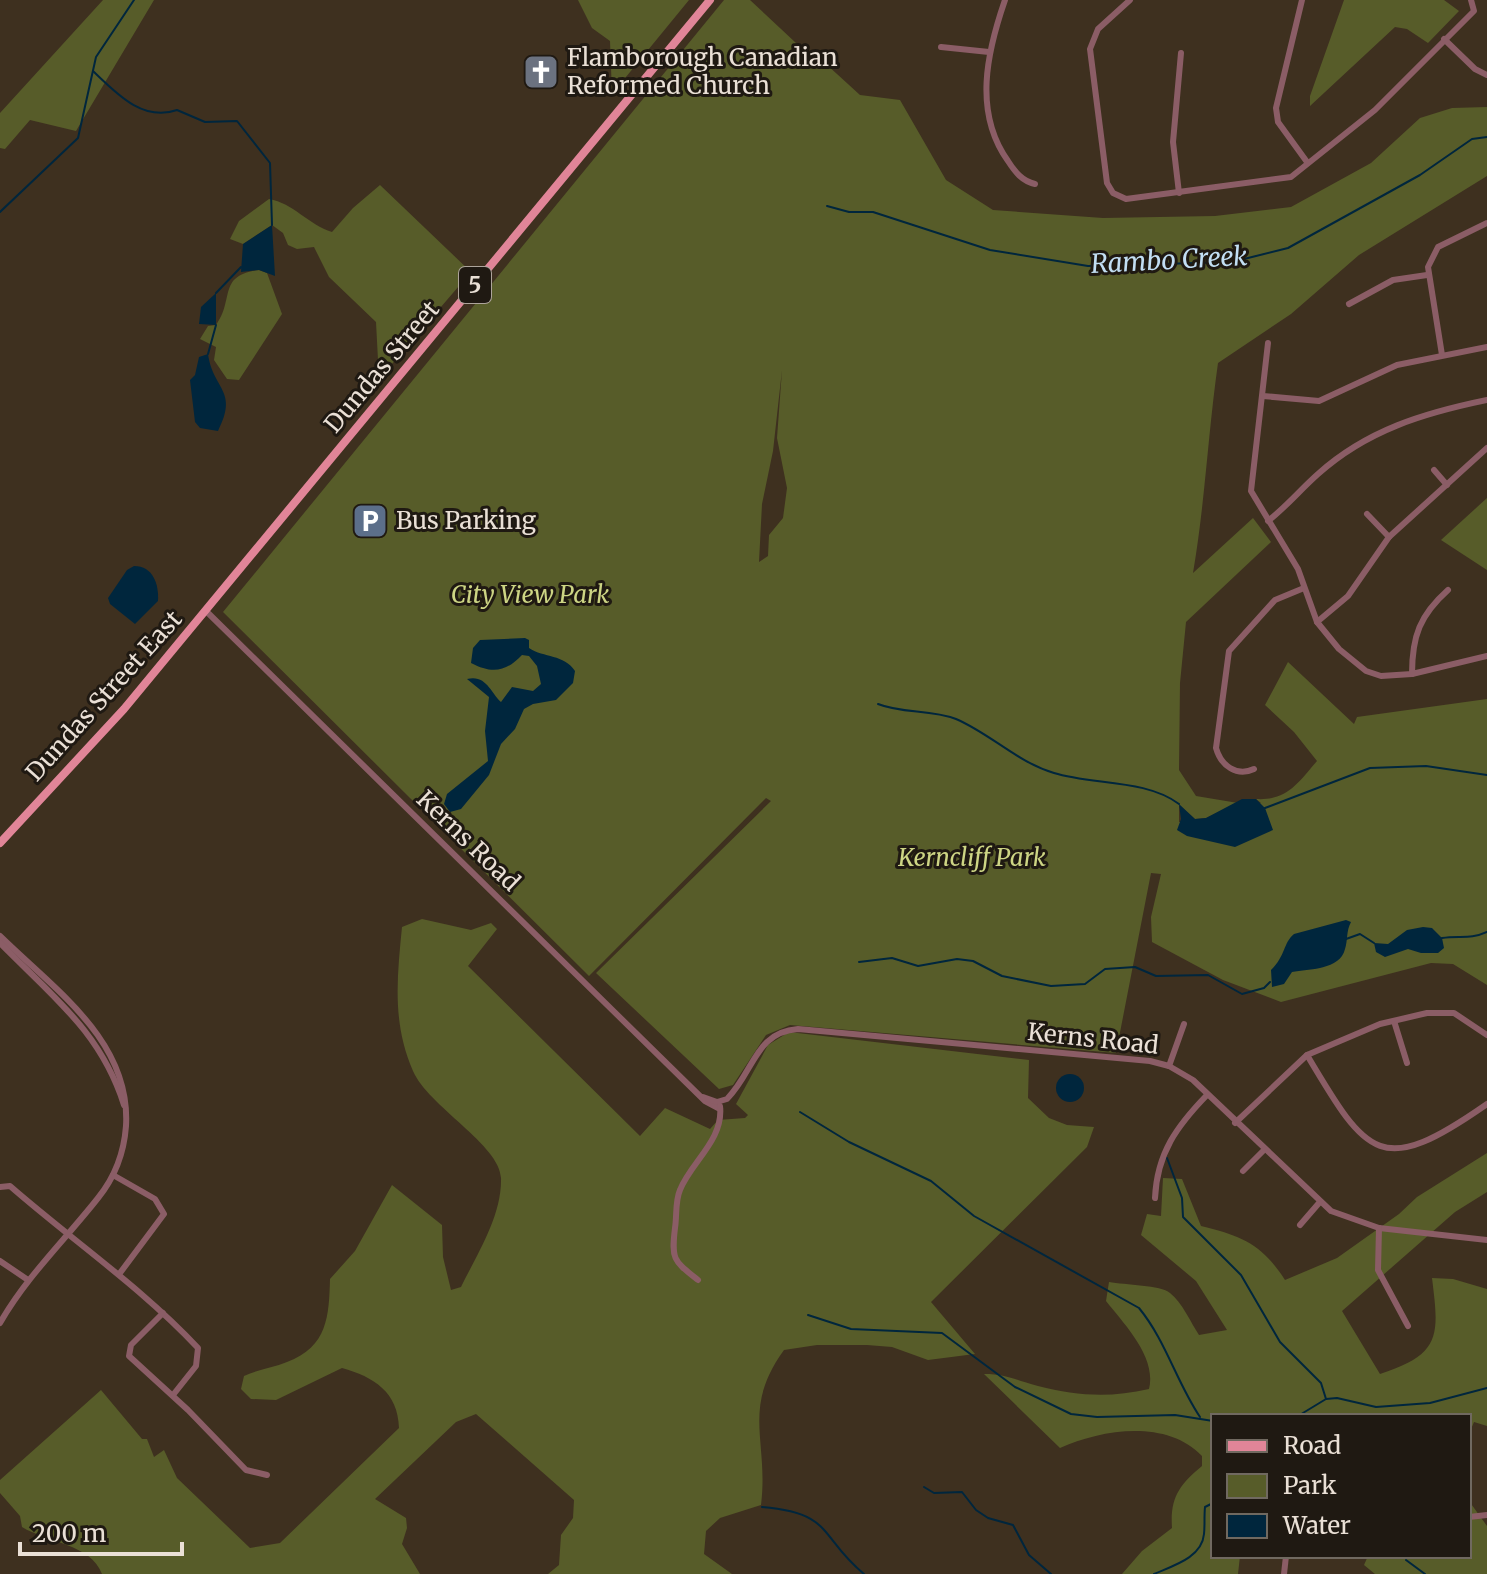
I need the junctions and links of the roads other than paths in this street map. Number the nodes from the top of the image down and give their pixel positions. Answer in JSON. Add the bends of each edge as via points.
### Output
{"nodes":[{"id":1,"x":710,"y":0,"type":"edge"},
{"id":2,"x":1005,"y":0,"type":"edge"},
{"id":3,"x":1130,"y":0,"type":"edge"},
{"id":4,"x":1302,"y":0,"type":"edge"},
{"id":5,"x":1471,"y":0,"type":"edge"},
{"id":6,"x":1444,"y":39,"type":"junction"},
{"id":7,"x":941,"y":47,"type":"dead end"},
{"id":8,"x":989,"y":52,"type":"junction"},
{"id":9,"x":1181,"y":53,"type":"dead end"},
{"id":10,"x":1487,"y":75,"type":"edge"},
{"id":11,"x":1307,"y":162,"type":"junction"},
{"id":12,"x":1035,"y":184,"type":"dead end"},
{"id":13,"x":1179,"y":193,"type":"junction"},
{"id":14,"x":1487,"y":223,"type":"edge"},
{"id":15,"x":1427,"y":275,"type":"junction"},
{"id":16,"x":1349,"y":304,"type":"dead end"},
{"id":17,"x":1268,"y":343,"type":"dead end"},
{"id":18,"x":1487,"y":347,"type":"edge"},
{"id":19,"x":1442,"y":355,"type":"junction"},
{"id":20,"x":1263,"y":396,"type":"junction"},
{"id":21,"x":1487,"y":400,"type":"edge"},
{"id":22,"x":1487,"y":448,"type":"edge"},
{"id":23,"x":1434,"y":470,"type":"dead end"},
{"id":24,"x":1447,"y":485,"type":"junction"},
{"id":25,"x":1367,"y":514,"type":"dead end"},
{"id":26,"x":1268,"y":521,"type":"junction"},
{"id":27,"x":1389,"y":537,"type":"junction"},
{"id":28,"x":1304,"y":588,"type":"junction"},
{"id":29,"x":1448,"y":590,"type":"dead end"},
{"id":30,"x":206,"y":611,"type":"junction"},
{"id":31,"x":1317,"y":622,"type":"junction"},
{"id":32,"x":1487,"y":656,"type":"edge"},
{"id":33,"x":1412,"y":674,"type":"junction"},
{"id":34,"x":1254,"y":769,"type":"dead end"},
{"id":35,"x":0,"y":843,"type":"edge"},
{"id":36,"x":0,"y":936,"type":"edge"},
{"id":37,"x":0,"y":943,"type":"edge"},
{"id":38,"x":1394,"y":1021,"type":"junction"},
{"id":39,"x":1184,"y":1024,"type":"dead end"},
{"id":40,"x":1487,"y":1035,"type":"edge"},
{"id":41,"x":1307,"y":1055,"type":"junction"},
{"id":42,"x":1407,"y":1063,"type":"dead end"},
{"id":43,"x":1169,"y":1066,"type":"junction"},
{"id":44,"x":1207,"y":1095,"type":"junction"},
{"id":45,"x":1487,"y":1104,"type":"edge"},
{"id":46,"x":720,"y":1105,"type":"junction"},
{"id":47,"x":126,"y":1108,"type":"junction"},
{"id":48,"x":1235,"y":1123,"type":"junction"},
{"id":49,"x":1264,"y":1150,"type":"junction"},
{"id":50,"x":1243,"y":1171,"type":"dead end"},
{"id":51,"x":113,"y":1175,"type":"junction"},
{"id":52,"x":0,"y":1187,"type":"edge"},
{"id":53,"x":1155,"y":1198,"type":"dead end"},
{"id":54,"x":1319,"y":1203,"type":"junction"},
{"id":55,"x":1300,"y":1225,"type":"dead end"},
{"id":56,"x":1379,"y":1228,"type":"junction"},
{"id":57,"x":66,"y":1235,"type":"junction"},
{"id":58,"x":1487,"y":1240,"type":"edge"},
{"id":59,"x":0,"y":1261,"type":"edge"},
{"id":60,"x":120,"y":1273,"type":"junction"},
{"id":61,"x":28,"y":1280,"type":"junction"},
{"id":62,"x":698,"y":1280,"type":"dead end"},
{"id":63,"x":163,"y":1313,"type":"junction"},
{"id":64,"x":0,"y":1323,"type":"edge"},
{"id":65,"x":1408,"y":1326,"type":"dead end"},
{"id":66,"x":173,"y":1395,"type":"junction"},
{"id":67,"x":267,"y":1475,"type":"dead end"}],
"edges":[{"from":1,"to":30,"type":"main road","name":"Dundas Street","number":"5"},
{"from":2,"to":8,"type":"street"},
{"from":3,"to":13,"type":"street","via":[[1098,29],[1090,49],[1107,183],[1126,199]]},
{"from":4,"to":11,"type":"street","via":[[1276,108],[1278,122]]},
{"from":5,"to":6,"type":"street","via":[[1474,11]]},
{"from":6,"to":10,"type":"street"},
{"from":6,"to":11,"type":"street","via":[[1375,110]]},
{"from":7,"to":8,"type":"street"},
{"from":8,"to":12,"type":"street","via":[[987,100],[994,135],[1016,173]]},
{"from":9,"to":13,"type":"street","via":[[1173,142]]},
{"from":11,"to":13,"type":"street","via":[[1284,179]]},
{"from":14,"to":15,"type":"street","via":[[1438,247]]},
{"from":15,"to":16,"type":"street","via":[[1393,280]]},
{"from":15,"to":19,"type":"street"},
{"from":17,"to":20,"type":"street"},
{"from":18,"to":19,"type":"street"},
{"from":19,"to":20,"type":"street","via":[[1397,365],[1319,401]]},
{"from":20,"to":26,"type":"street","via":[[1251,491]]},
{"from":21,"to":26,"type":"street","via":[[1426,413],[1379,432],[1329,464]]},
{"from":22,"to":24,"type":"street"},
{"from":23,"to":24,"type":"street"},
{"from":24,"to":27,"type":"street"},
{"from":25,"to":27,"type":"street"},
{"from":26,"to":28,"type":"street","via":[[1292,557]]},
{"from":27,"to":31,"type":"street","via":[[1348,596]]},
{"from":28,"to":31,"type":"street"},
{"from":28,"to":34,"type":"street","via":[[1275,600],[1229,651],[1216,748],[1236,772]]},
{"from":29,"to":33,"type":"street","via":[[1415,631]]},
{"from":30,"to":35,"type":"main road","name":"Dundas Street East","number":"5"},
{"from":30,"to":46,"type":"street","name":"Kerns Road","via":[[703,1097]]},
{"from":31,"to":33,"type":"street","via":[[1366,671],[1381,676]]},
{"from":32,"to":33,"type":"street"},
{"from":36,"to":47,"type":"street","via":[[105,1043],[122,1076]]},
{"from":37,"to":47,"type":"street","via":[[81,1023],[116,1079]]},
{"from":38,"to":40,"type":"street","via":[[1454,1013]]},
{"from":38,"to":41,"type":"street"},
{"from":38,"to":42,"type":"street"},
{"from":39,"to":43,"type":"street"},
{"from":41,"to":45,"type":"street","via":[[1349,1124],[1385,1148],[1413,1148]]},
{"from":41,"to":48,"type":"street"},
{"from":43,"to":44,"type":"street","name":"Kerns Road"},
{"from":43,"to":46,"type":"street","name":"Kerns Road","via":[[1112,1056],[798,1029],[765,1041]]},
{"from":44,"to":48,"type":"street","name":"Kerns Road"},
{"from":44,"to":53,"type":"street","via":[[1168,1142],[1156,1176]]},
{"from":46,"to":62,"type":"street","via":[[708,1147],[677,1199],[674,1256],[681,1269]]},
{"from":47,"to":51,"type":"street","via":[[124,1145]]},
{"from":48,"to":49,"type":"street","name":"Kerns Road"},
{"from":49,"to":50,"type":"street"},
{"from":49,"to":54,"type":"street","name":"Kerns Road"},
{"from":51,"to":57,"type":"street"},
{"from":51,"to":60,"type":"street","via":[[155,1199],[164,1214]]},
{"from":52,"to":57,"type":"street","via":[[10,1186]]},
{"from":54,"to":55,"type":"street"},
{"from":54,"to":56,"type":"street","name":"Kerns Road"},
{"from":56,"to":58,"type":"street","name":"Kerns Road"},
{"from":56,"to":65,"type":"street","via":[[1378,1270]]},
{"from":57,"to":60,"type":"street"},
{"from":57,"to":61,"type":"street"},
{"from":59,"to":61,"type":"street"},
{"from":60,"to":63,"type":"street"},
{"from":61,"to":64,"type":"street"},
{"from":63,"to":66,"type":"street","via":[[200,1352]]},
{"from":63,"to":66,"type":"street","via":[[128,1352]]},
{"from":66,"to":67,"type":"street","via":[[246,1470]]}]}
